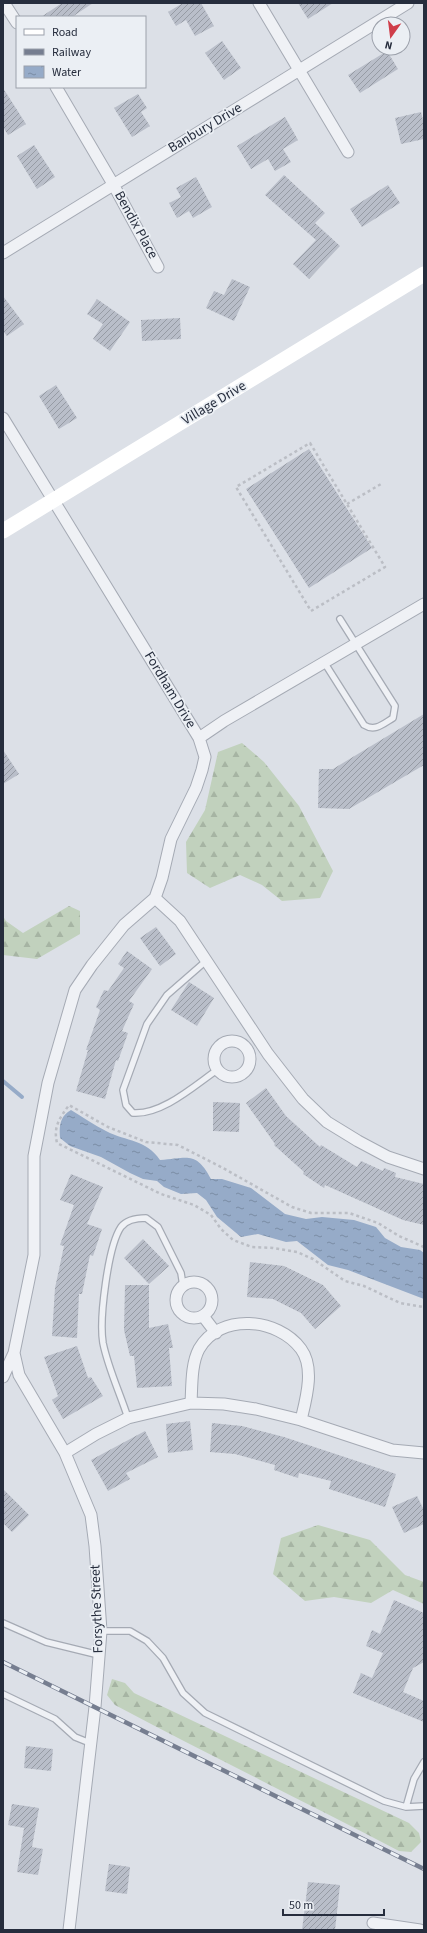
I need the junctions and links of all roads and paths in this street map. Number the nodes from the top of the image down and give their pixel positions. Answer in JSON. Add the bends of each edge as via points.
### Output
{"nodes":[{"id":1,"x":4,"y":3,"type":"edge"},
{"id":2,"x":259,"y":3,"type":"edge"},
{"id":3,"x":408,"y":3,"type":"edge"},
{"id":4,"x":16,"y":21,"type":"edge"},
{"id":5,"x":300,"y":70,"type":"junction"},
{"id":6,"x":57,"y":88,"type":"edge"},
{"id":7,"x":348,"y":152,"type":"dead end"},
{"id":8,"x":113,"y":184,"type":"junction"},
{"id":9,"x":3,"y":253,"type":"edge"},
{"id":10,"x":158,"y":267,"type":"dead end"},
{"id":11,"x":424,"y":274,"type":"edge"},
{"id":12,"x":3,"y":418,"type":"edge"},
{"id":13,"x":381,"y":484,"type":"dead end"},
{"id":14,"x":53,"y":500,"type":"junction"},
{"id":15,"x":347,"y":504,"type":"junction"},
{"id":16,"x":3,"y":531,"type":"edge"},
{"id":17,"x":424,"y":604,"type":"edge"},
{"id":18,"x":340,"y":619,"type":"dead end"},
{"id":19,"x":356,"y":644,"type":"junction"},
{"id":20,"x":324,"y":662,"type":"junction"},
{"id":21,"x":199,"y":738,"type":"junction"},
{"id":22,"x":155,"y":898,"type":"junction"},
{"id":23,"x":206,"y":961,"type":"junction"},
{"id":24,"x":260,"y":1041,"type":"junction"},
{"id":25,"x":248,"y":1050,"type":"junction"},
{"id":26,"x":217,"y":1070,"type":"junction"},
{"id":27,"x":424,"y":1169,"type":"edge"},
{"id":28,"x":424,"y":1247,"type":"edge"},
{"id":29,"x":183,"y":1286,"type":"junction"},
{"id":30,"x":424,"y":1307,"type":"edge"},
{"id":31,"x":204,"y":1316,"type":"junction"},
{"id":32,"x":216,"y":1333,"type":"junction"},
{"id":33,"x":14,"y":1352,"type":"junction"},
{"id":34,"x":3,"y":1378,"type":"edge"},
{"id":35,"x":190,"y":1403,"type":"junction"},
{"id":36,"x":128,"y":1418,"type":"junction"},
{"id":37,"x":301,"y":1420,"type":"junction"},
{"id":38,"x":424,"y":1442,"type":"edge"},
{"id":39,"x":65,"y":1453,"type":"junction"},
{"id":40,"x":423,"y":1453,"type":"edge"},
{"id":41,"x":3,"y":1623,"type":"edge"},
{"id":42,"x":101,"y":1631,"type":"junction"},
{"id":43,"x":99,"y":1655,"type":"junction"},
{"id":44,"x":3,"y":1694,"type":"edge"},
{"id":45,"x":90,"y":1743,"type":"junction"},
{"id":46,"x":424,"y":1762,"type":"edge"},
{"id":47,"x":424,"y":1806,"type":"edge"},
{"id":48,"x":406,"y":1807,"type":"junction"},
{"id":49,"x":373,"y":1923,"type":"dead end"},
{"id":50,"x":69,"y":1930,"type":"edge"},
{"id":51,"x":420,"y":1930,"type":"edge"}],
"edges":[{"from":1,"to":4,"type":"street"},
{"from":2,"to":5,"type":"street"},
{"from":3,"to":5,"type":"street","name":"Banbury Drive"},
{"from":5,"to":7,"type":"street"},
{"from":5,"to":8,"type":"street","name":"Banbury Drive"},
{"from":6,"to":8,"type":"street","name":"Bendix Place"},
{"from":8,"to":9,"type":"street","name":"Banbury Drive"},
{"from":8,"to":10,"type":"street","name":"Bendix Place"},
{"from":11,"to":14,"type":"main road","name":"Village Drive"},
{"from":12,"to":14,"type":"street","name":"Fordham Drive"},
{"from":13,"to":15,"type":"path"},
{"from":14,"to":16,"type":"main road","name":"Village Drive"},
{"from":14,"to":21,"type":"street","name":"Fordham Drive"},
{"from":15,"to":15,"type":"path","via":[[385,567],[311,611],[236,488],[310,443]]},
{"from":17,"to":19,"type":"street","name":"Fordham Drive"},
{"from":18,"to":19,"type":"lane"},
{"from":19,"to":20,"type":"street","name":"Fordham Drive"},
{"from":19,"to":20,"type":"lane","via":[[394,706],[393,718],[376,728],[364,725]]},
{"from":20,"to":21,"type":"street","name":"Fordham Drive"},
{"from":21,"to":22,"type":"street","via":[[205,757],[202,770],[171,839]]},
{"from":22,"to":23,"type":"street","via":[[180,921]]},
{"from":22,"to":33,"type":"street","via":[[124,925],[75,990],[48,1083],[34,1156],[34,1256]]},
{"from":23,"to":24,"type":"street"},
{"from":23,"to":26,"type":"lane","via":[[167,995],[147,1024],[123,1090],[126,1105],[134,1113],[144,1114],[159,1109]]},
{"from":24,"to":25,"type":"street"},
{"from":24,"to":27,"type":"street","via":[[303,1099],[327,1122],[388,1157]]},
{"from":25,"to":26,"type":"street","via":[[250,1063],[243,1074],[228,1077]]},
{"from":25,"to":26,"type":"street","via":[[238,1042],[232,1041],[220,1046],[214,1056]]},
{"from":28,"to":30,"type":"path","via":[[349,1213],[311,1213],[292,1207],[178,1145],[146,1142],[108,1127],[69,1105],[57,1122],[56,1142],[151,1189],[211,1215],[233,1240],[252,1247],[297,1252],[313,1259],[345,1281],[364,1286],[400,1303]]},
{"from":29,"to":31,"type":"street","via":[[176,1299],[180,1311],[191,1318]]},
{"from":29,"to":31,"type":"street","via":[[194,1282],[200,1283],[210,1291],[212,1303]]},
{"from":29,"to":36,"type":"lane","via":[[181,1274],[158,1227],[146,1218],[135,1219],[122,1225],[114,1240],[109,1262],[102,1323],[108,1361]]},
{"from":31,"to":32,"type":"street"},
{"from":32,"to":35,"type":"street","via":[[199,1349],[193,1371]]},
{"from":32,"to":37,"type":"street","via":[[222,1328],[242,1322],[262,1324],[286,1335],[302,1349],[309,1370],[308,1391]]},
{"from":33,"to":34,"type":"street"},
{"from":33,"to":39,"type":"street","name":"Forsythe Street","via":[[19,1375]]},
{"from":35,"to":36,"type":"street"},
{"from":35,"to":37,"type":"street","via":[[224,1404]]},
{"from":36,"to":39,"type":"street"},
{"from":37,"to":40,"type":"street","via":[[392,1450]]},
{"from":38,"to":40,"type":"street"},
{"from":39,"to":42,"type":"street","name":"Forsythe Street","via":[[91,1515]]},
{"from":41,"to":43,"type":"lane","via":[[46,1642]]},
{"from":42,"to":43,"type":"street","name":"Forsythe Street"},
{"from":42,"to":48,"type":"lane","via":[[130,1631],[147,1641],[163,1658],[183,1693],[205,1713],[384,1801]]},
{"from":43,"to":45,"type":"street","name":"Forsythe Street"},
{"from":44,"to":45,"type":"lane","via":[[55,1719],[76,1737]]},
{"from":45,"to":50,"type":"street","name":"Forsythe Street"},
{"from":46,"to":48,"type":"lane","via":[[414,1779]]},
{"from":47,"to":48,"type":"lane"},
{"from":49,"to":51,"type":"street"}]}
